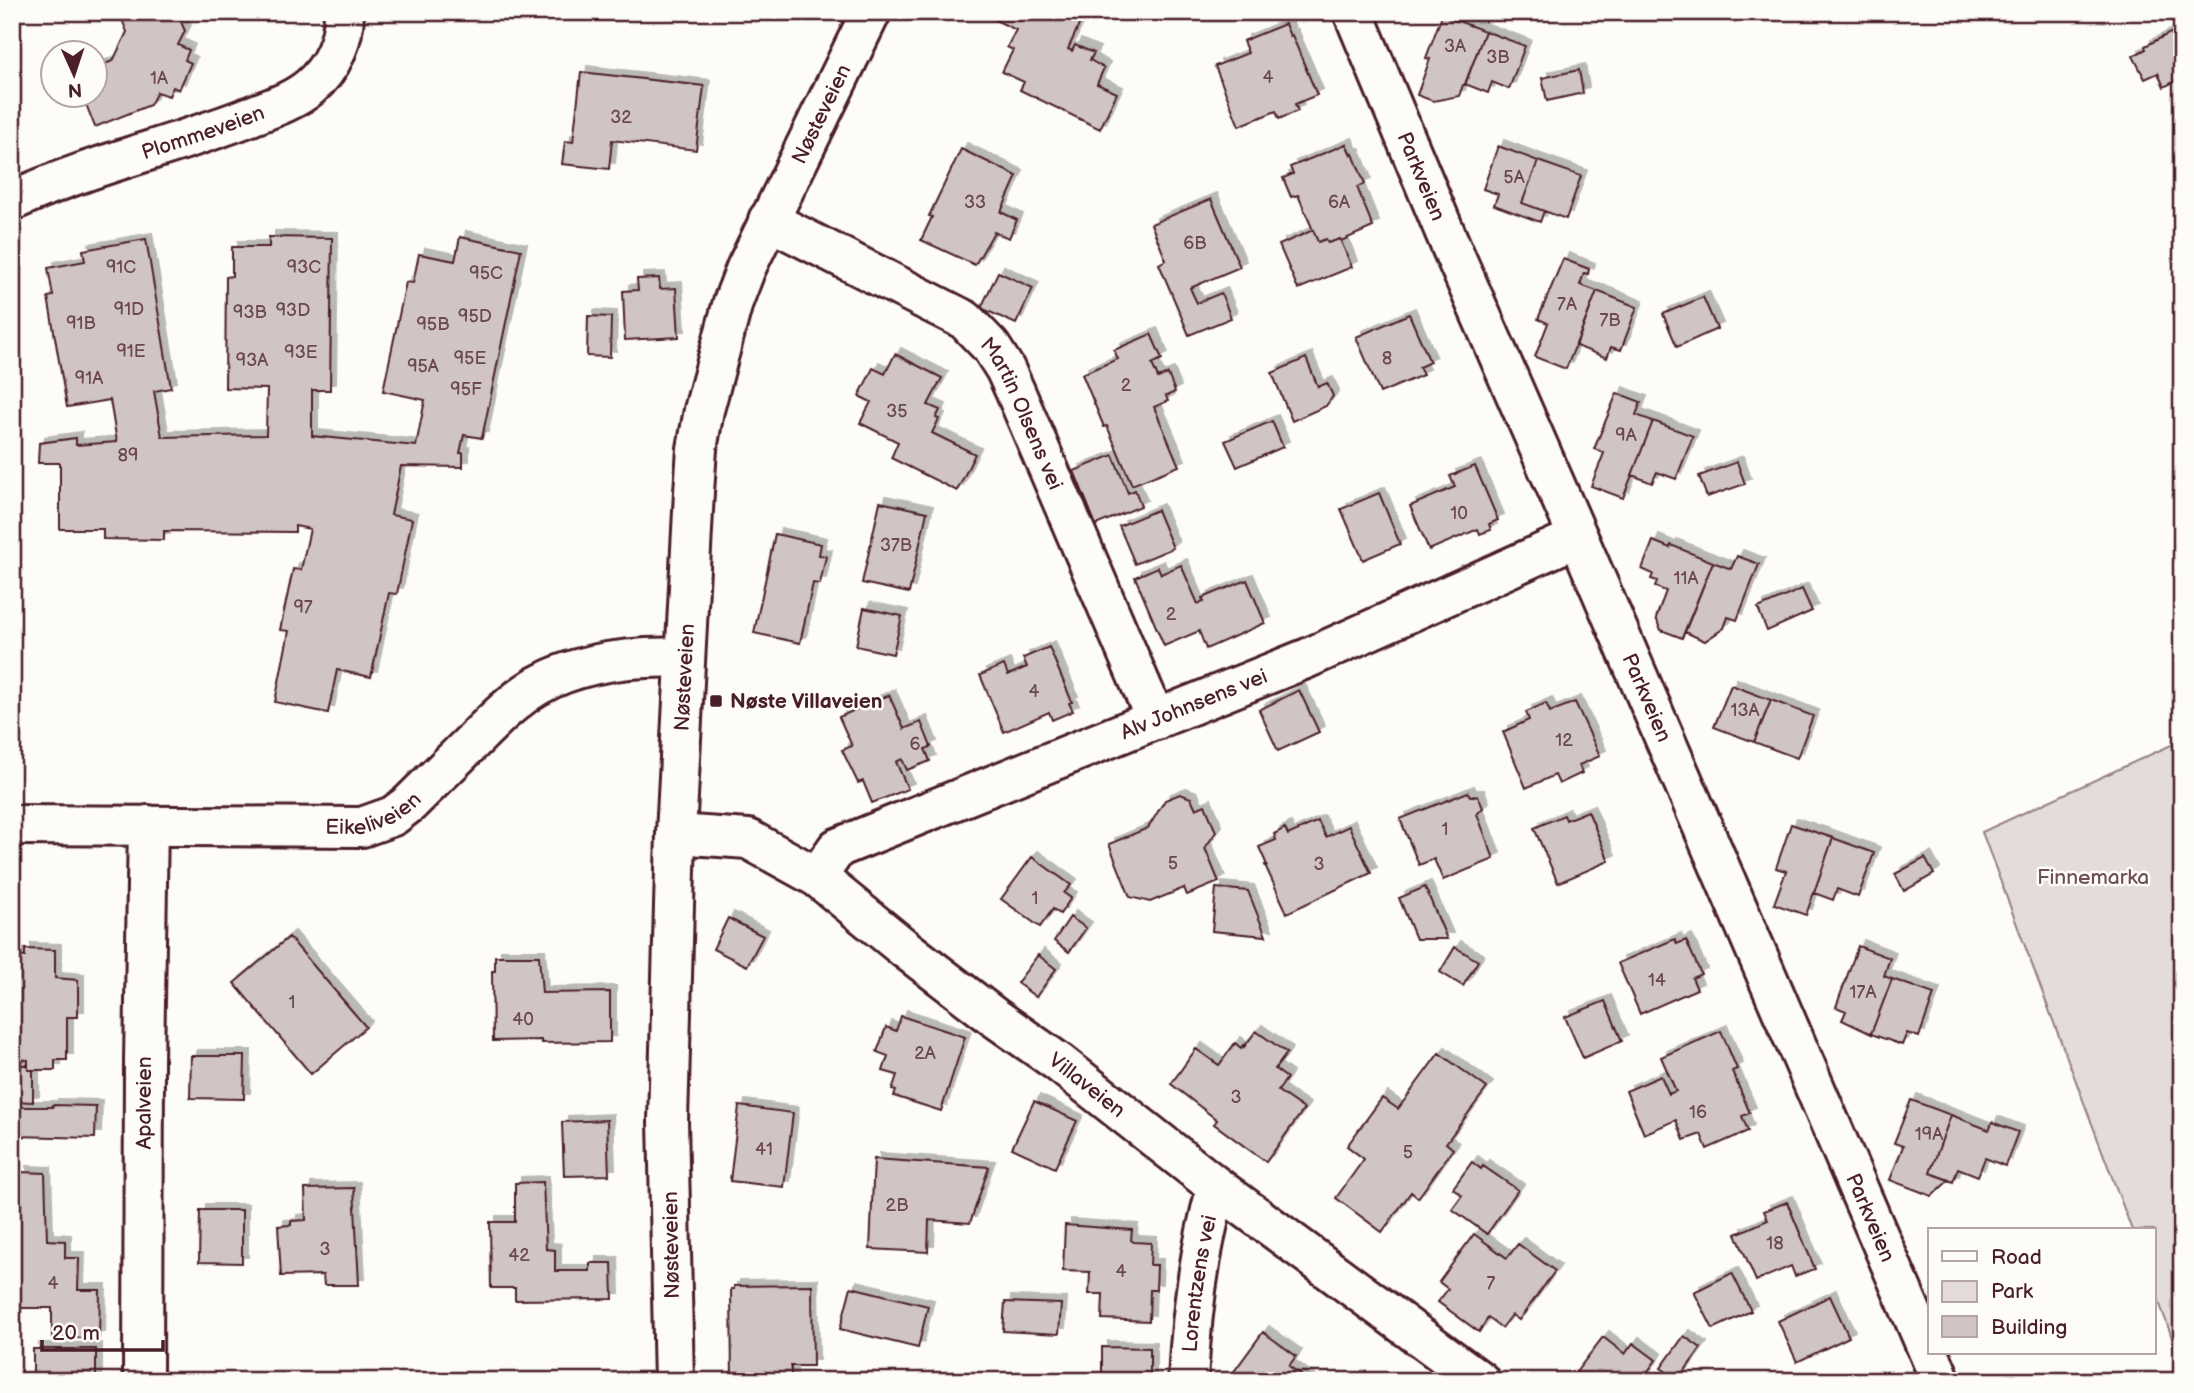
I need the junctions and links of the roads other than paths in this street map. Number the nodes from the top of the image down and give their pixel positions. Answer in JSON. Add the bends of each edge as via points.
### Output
{"nodes":[{"id":1,"x":344,"y":12,"type":"edge"},
{"id":2,"x":871,"y":12,"type":"edge"},
{"id":3,"x":1353,"y":12,"type":"edge"},
{"id":4,"x":12,"y":201,"type":"edge"},
{"id":5,"x":768,"y":220,"type":"junction"},
{"id":6,"x":1578,"y":537,"type":"junction"},
{"id":7,"x":684,"y":658,"type":"junction"},
{"id":8,"x":1156,"y":720,"type":"junction"},
{"id":9,"x":12,"y":825,"type":"edge"},
{"id":10,"x":148,"y":825,"type":"junction"},
{"id":11,"x":676,"y":834,"type":"junction"},
{"id":12,"x":817,"y":877,"type":"junction"},
{"id":13,"x":1217,"y":1187,"type":"junction"},
{"id":14,"x":1928,"y":1351,"type":"edge"},
{"id":15,"x":1929,"y":1354,"type":"edge"},
{"id":16,"x":143,"y":1381,"type":"edge"},
{"id":17,"x":674,"y":1381,"type":"edge"},
{"id":18,"x":1188,"y":1381,"type":"edge"},
{"id":19,"x":1480,"y":1381,"type":"edge"},
{"id":20,"x":1941,"y":1381,"type":"edge"}],
"edges":[{"from":1,"to":4,"type":"street","name":"Plommeveien","via":[[335,56],[295,98]]},
{"from":2,"to":5,"type":"street","name":"Nøsteveien"},
{"from":3,"to":6,"type":"street","name":"Parkveien"},
{"from":5,"to":7,"type":"street","name":"Nøsteveien","via":[[733,302],[704,410],[697,449]]},
{"from":5,"to":8,"type":"street","name":"Martin Olsens vei","via":[[965,320],[991,347],[1015,391]]},
{"from":6,"to":8,"type":"street","name":"Alv Johnsens vei","via":[[1308,658]]},
{"from":6,"to":14,"type":"street","name":"Parkveien"},
{"from":7,"to":10,"type":"street","name":"Eikeliveien","via":[[653,657],[584,667],[537,686],[510,705],[411,803],[376,823],[342,828]]},
{"from":7,"to":11,"type":"street","name":"Nøsteveien"},
{"from":8,"to":12,"type":"street","name":"Alv Johnsens vei","via":[[837,848]]},
{"from":9,"to":10,"type":"street","name":"Eikeliveien"},
{"from":10,"to":16,"type":"street","name":"Apalveien"},
{"from":11,"to":12,"type":"street","name":"Villaveien","via":[[748,839]]},
{"from":11,"to":17,"type":"street","name":"Nøsteveien","via":[[668,1121]]},
{"from":12,"to":13,"type":"street","name":"Villaveien"},
{"from":13,"to":18,"type":"street","name":"Lorentzens vei","via":[[1198,1265]]},
{"from":13,"to":19,"type":"street","name":"Villaveien"},
{"from":15,"to":20,"type":"street","name":"Parkveien"}]}
